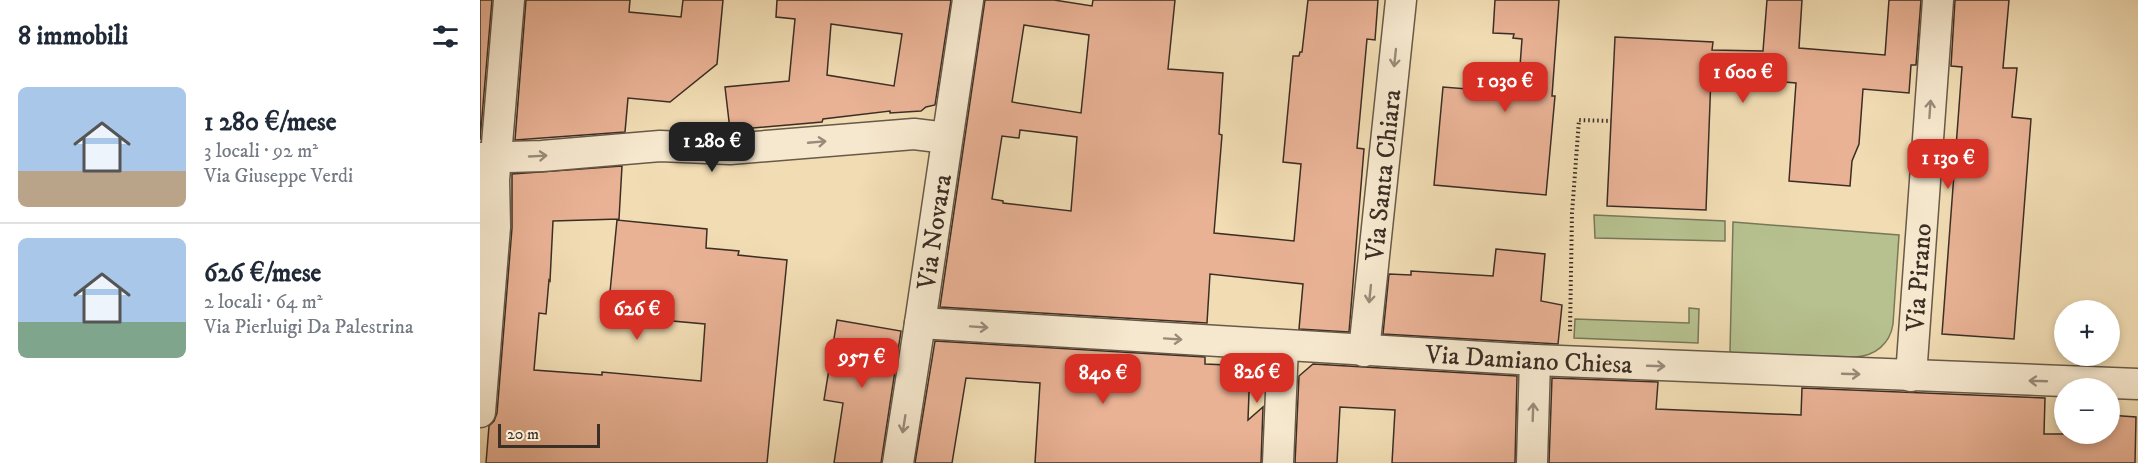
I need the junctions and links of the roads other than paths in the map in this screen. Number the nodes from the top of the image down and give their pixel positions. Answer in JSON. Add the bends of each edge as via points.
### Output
{"nodes":[{"id":1,"x":509,"y":0,"type":"edge"},
{"id":2,"x":968,"y":0,"type":"edge"},
{"id":3,"x":1401,"y":0,"type":"edge"},
{"id":4,"x":1938,"y":0,"type":"edge"},
{"id":5,"x":946,"y":138,"type":"junction"},
{"id":6,"x":488,"y":158,"type":"edge"},
{"id":7,"x":920,"y":323,"type":"junction"},
{"id":8,"x":1283,"y":346,"type":"junction"},
{"id":9,"x":1364,"y":351,"type":"junction"},
{"id":10,"x":1535,"y":360,"type":"junction"},
{"id":11,"x":1911,"y":376,"type":"junction"},
{"id":12,"x":2138,"y":384,"type":"edge"},
{"id":13,"x":480,"y":412,"type":"edge"},
{"id":14,"x":898,"y":463,"type":"edge"},
{"id":15,"x":1278,"y":463,"type":"edge"},
{"id":16,"x":1532,"y":463,"type":"edge"}],
"edges":[{"from":1,"to":6,"type":"street"},
{"from":2,"to":5,"type":"street","name":"Via Novara"},
{"from":3,"to":9,"type":"street","name":"Via Santa Chiara","one_way":true},
{"from":11,"to":4,"type":"street","name":"Via Pirano","one_way":true},
{"from":6,"to":5,"type":"street","one_way":true,"via":[[660,146],[730,149],[914,134]]},
{"from":5,"to":7,"type":"street","name":"Via Novara"},
{"from":6,"to":13,"type":"street","via":[[494,180],[495,227]]},
{"from":7,"to":8,"type":"street","name":"Via Damiano Chiesa","one_way":true},
{"from":7,"to":14,"type":"street","name":"Via Novara","one_way":true},
{"from":8,"to":9,"type":"street","name":"Via Damiano Chiesa"},
{"from":8,"to":15,"type":"street"},
{"from":9,"to":10,"type":"street","name":"Via Damiano Chiesa"},
{"from":10,"to":11,"type":"street","name":"Via Damiano Chiesa","one_way":true},
{"from":16,"to":10,"type":"street","one_way":true},
{"from":12,"to":11,"type":"street","name":"Via Damiano Chiesa","one_way":true}]}
